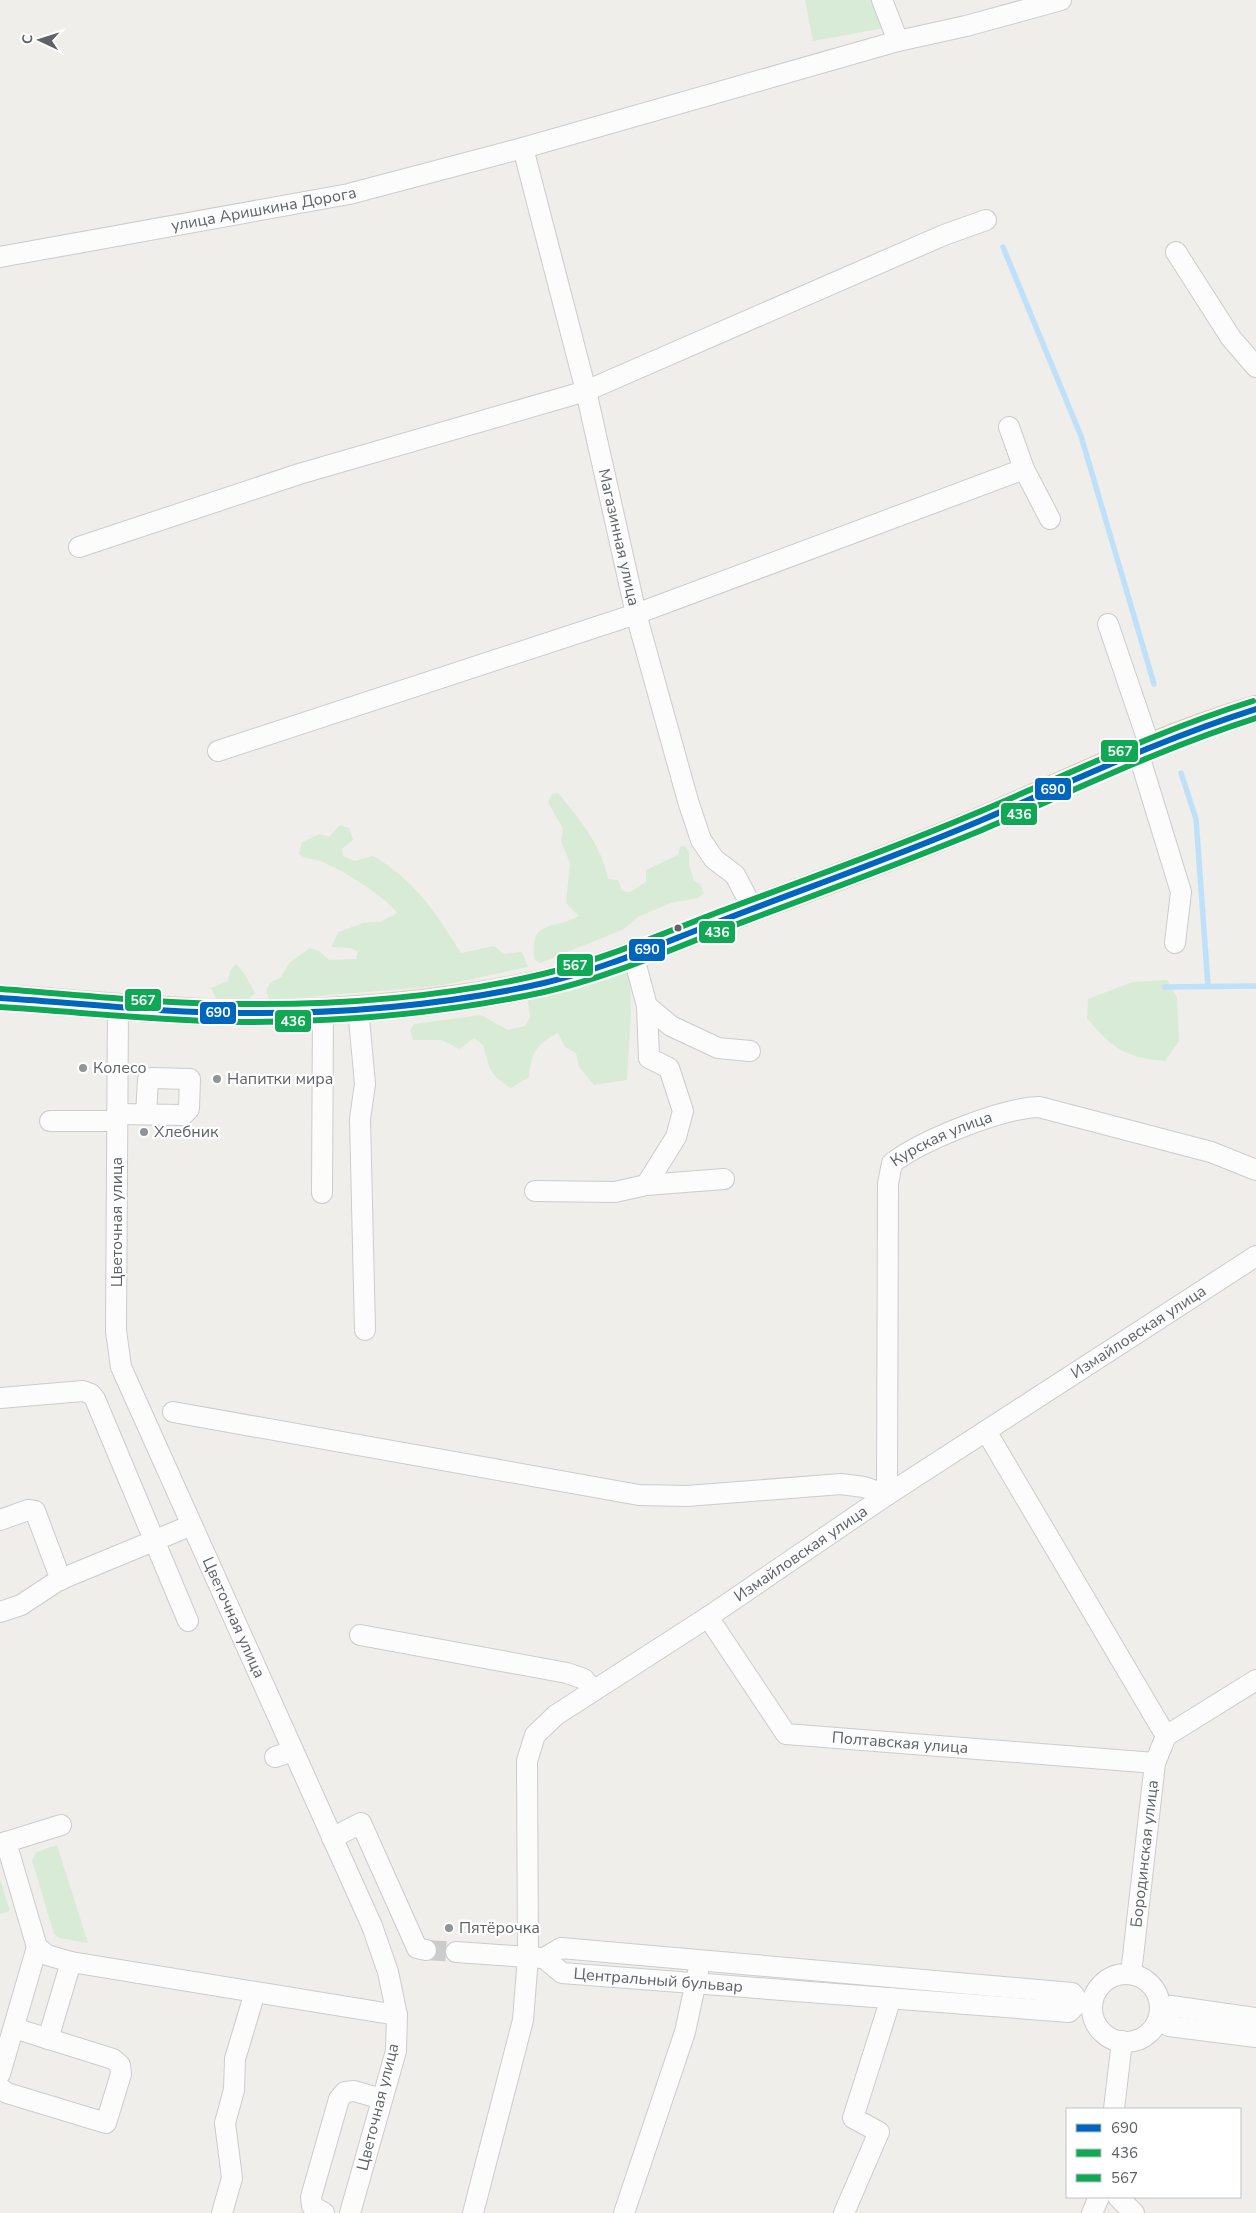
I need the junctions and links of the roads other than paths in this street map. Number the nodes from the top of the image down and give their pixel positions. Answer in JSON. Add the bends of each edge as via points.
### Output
{"nodes":[{"id":1,"x":882,"y":0,"type":"edge"},
{"id":2,"x":1061,"y":0,"type":"edge"},
{"id":3,"x":898,"y":41,"type":"junction"},
{"id":4,"x":523,"y":148,"type":"junction"},
{"id":5,"x":986,"y":220,"type":"dead end"},
{"id":6,"x":1176,"y":252,"type":"dead end"},
{"id":7,"x":0,"y":257,"type":"edge"},
{"id":8,"x":1256,"y":367,"type":"edge"},
{"id":9,"x":586,"y":391,"type":"junction"},
{"id":10,"x":1009,"y":427,"type":"dead end"},
{"id":11,"x":1024,"y":469,"type":"junction"},
{"id":12,"x":1050,"y":518,"type":"dead end"},
{"id":13,"x":79,"y":546,"type":"dead end"},
{"id":14,"x":636,"y":614,"type":"junction"},
{"id":15,"x":1108,"y":624,"type":"dead end"},
{"id":16,"x":1256,"y":709,"type":"edge"},
{"id":17,"x":1144,"y":750,"type":"junction"},
{"id":18,"x":218,"y":751,"type":"dead end"},
{"id":19,"x":754,"y":909,"type":"junction"},
{"id":20,"x":1175,"y":943,"type":"dead end"},
{"id":21,"x":633,"y":954,"type":"junction"},
{"id":22,"x":0,"y":998,"type":"edge"},
{"id":23,"x":647,"y":1006,"type":"junction"},
{"id":24,"x":118,"y":1007,"type":"junction"},
{"id":25,"x":358,"y":1008,"type":"junction"},
{"id":26,"x":323,"y":1010,"type":"junction"},
{"id":27,"x":750,"y":1051,"type":"dead end"},
{"id":28,"x":146,"y":1114,"type":"dead end"},
{"id":29,"x":117,"y":1117,"type":"junction"},
{"id":30,"x":50,"y":1121,"type":"dead end"},
{"id":31,"x":1256,"y":1170,"type":"edge"},
{"id":32,"x":724,"y":1179,"type":"dead end"},
{"id":33,"x":646,"y":1185,"type":"junction"},
{"id":34,"x":534,"y":1191,"type":"dead end"},
{"id":35,"x":322,"y":1193,"type":"dead end"},
{"id":36,"x":1256,"y":1256,"type":"edge"},
{"id":37,"x":365,"y":1330,"type":"dead end"},
{"id":38,"x":0,"y":1398,"type":"edge"},
{"id":39,"x":173,"y":1412,"type":"dead end"},
{"id":40,"x":986,"y":1431,"type":"junction"},
{"id":41,"x":887,"y":1495,"type":"junction"},
{"id":42,"x":0,"y":1520,"type":"edge"},
{"id":43,"x":192,"y":1525,"type":"junction"},
{"id":44,"x":155,"y":1540,"type":"junction"},
{"id":45,"x":61,"y":1580,"type":"junction"},
{"id":46,"x":0,"y":1612,"type":"edge"},
{"id":47,"x":708,"y":1617,"type":"junction"},
{"id":48,"x":188,"y":1621,"type":"dead end"},
{"id":49,"x":360,"y":1635,"type":"dead end"},
{"id":50,"x":1256,"y":1680,"type":"edge"},
{"id":51,"x":593,"y":1691,"type":"junction"},
{"id":52,"x":1166,"y":1736,"type":"junction"},
{"id":53,"x":1155,"y":1764,"type":"junction"},
{"id":54,"x":61,"y":1825,"type":"dead end"},
{"id":55,"x":332,"y":1838,"type":"junction"},
{"id":56,"x":3,"y":1843,"type":"edge"},
{"id":57,"x":38,"y":1948,"type":"junction"},
{"id":58,"x":426,"y":1950,"type":"tunnel mouth"},
{"id":59,"x":456,"y":1952,"type":"tunnel mouth"},
{"id":60,"x":536,"y":1957,"type":"junction"},
{"id":61,"x":699,"y":1960,"type":"junction"},
{"id":62,"x":71,"y":1962,"type":"junction"},
{"id":63,"x":1131,"y":1974,"type":"junction"},
{"id":64,"x":697,"y":1984,"type":"junction"},
{"id":65,"x":255,"y":1992,"type":"junction"},
{"id":66,"x":891,"y":1998,"type":"junction"},
{"id":67,"x":1085,"y":2003,"type":"junction"},
{"id":68,"x":1163,"y":2012,"type":"junction"},
{"id":69,"x":397,"y":2015,"type":"junction"},
{"id":70,"x":1256,"y":2018,"type":"edge"},
{"id":71,"x":8,"y":2033,"type":"edge"},
{"id":72,"x":1256,"y":2037,"type":"edge"},
{"id":73,"x":48,"y":2039,"type":"junction"},
{"id":74,"x":1122,"y":2041,"type":"junction"},
{"id":75,"x":0,"y":2074,"type":"edge"},
{"id":76,"x":0,"y":2088,"type":"edge"},
{"id":77,"x":382,"y":2100,"type":"junction"},
{"id":78,"x":1114,"y":2108,"type":"edge"},
{"id":79,"x":1099,"y":2198,"type":"edge"},
{"id":80,"x":1119,"y":2198,"type":"edge"},
{"id":81,"x":222,"y":2213,"type":"edge"},
{"id":82,"x":324,"y":2213,"type":"edge"},
{"id":83,"x":350,"y":2213,"type":"edge"},
{"id":84,"x":473,"y":2213,"type":"edge"},
{"id":85,"x":624,"y":2213,"type":"edge"},
{"id":86,"x":844,"y":2213,"type":"edge"},
{"id":87,"x":1092,"y":2213,"type":"edge"},
{"id":88,"x":1134,"y":2213,"type":"edge"}],
"edges":[{"from":1,"to":3,"type":"street"},
{"from":2,"to":3,"type":"street","name":"улица Аришкина Дорога"},
{"from":3,"to":4,"type":"street","name":"улица Аришкина Дорога"},
{"from":4,"to":7,"type":"street","name":"улица Аришкина Дорога","via":[[349,194]]},
{"from":4,"to":9,"type":"street","name":"Магазинная улица"},
{"from":5,"to":9,"type":"street","via":[[944,235]]},
{"from":6,"to":8,"type":"street","via":[[1231,338]]},
{"from":9,"to":13,"type":"street","via":[[299,474]]},
{"from":9,"to":14,"type":"street","name":"Магазинная улица"},
{"from":10,"to":11,"type":"street"},
{"from":11,"to":12,"type":"street"},
{"from":11,"to":14,"type":"street"},
{"from":14,"to":18,"type":"street"},
{"from":14,"to":19,"type":"street","name":"Магазинная улица","via":[[701,840],[714,859],[735,875]]},
{"from":15,"to":17,"type":"street"},
{"from":16,"to":17,"type":"main road"},
{"from":17,"to":19,"type":"main road","via":[[977,822]]},
{"from":17,"to":20,"type":"street","via":[[1181,892]]},
{"from":19,"to":21,"type":"main road"},
{"from":21,"to":23,"type":"street"},
{"from":21,"to":25,"type":"main road","via":[[547,982],[476,996]]},
{"from":22,"to":24,"type":"main road"},
{"from":23,"to":27,"type":"street","via":[[671,1026],[718,1048]]},
{"from":23,"to":33,"type":"street","via":[[648,1058],[669,1068],[683,1111],[676,1137]]},
{"from":24,"to":26,"type":"main road","via":[[244,1012]]},
{"from":24,"to":29,"type":"street","name":"Цветочная улица"},
{"from":25,"to":26,"type":"main road"},
{"from":25,"to":37,"type":"street","via":[[365,1084],[360,1119]]},
{"from":26,"to":35,"type":"street"},
{"from":28,"to":29,"type":"street"},
{"from":29,"to":30,"type":"street"},
{"from":29,"to":43,"type":"street","name":"Цветочная улица","via":[[116,1348],[121,1367]]},
{"from":31,"to":41,"type":"street","name":"Курская улица","via":[[1211,1152],[1039,1107],[1019,1108],[997,1115],[909,1150],[892,1162],[888,1184]]},
{"from":32,"to":33,"type":"street"},
{"from":33,"to":34,"type":"street","via":[[615,1192]]},
{"from":36,"to":40,"type":"street","name":"Измайловская улица"},
{"from":38,"to":44,"type":"street","via":[[91,1394],[96,1399]]},
{"from":39,"to":41,"type":"street","via":[[639,1495],[687,1496],[841,1484]]},
{"from":40,"to":41,"type":"street","name":"Измайловская улица"},
{"from":40,"to":52,"type":"street"},
{"from":41,"to":47,"type":"street","name":"Измайловская улица"},
{"from":42,"to":45,"type":"street","via":[[28,1510],[35,1511]]},
{"from":43,"to":44,"type":"street"},
{"from":43,"to":55,"type":"street","name":"Цветочная улица","via":[[284,1754]]},
{"from":44,"to":45,"type":"street"},
{"from":44,"to":48,"type":"street"},
{"from":45,"to":46,"type":"street","via":[[21,1605]]},
{"from":47,"to":51,"type":"street","name":"Измайловская улица"},
{"from":47,"to":53,"type":"street","name":"Полтавская улица","via":[[786,1734]]},
{"from":49,"to":51,"type":"street","via":[[567,1673],[584,1679]]},
{"from":50,"to":52,"type":"street"},
{"from":51,"to":60,"type":"street","name":"Измайловская улица","via":[[556,1715],[536,1735],[527,1762]]},
{"from":52,"to":53,"type":"street","name":"Бородинская улица"},
{"from":53,"to":63,"type":"street","name":"Бородинская улица"},
{"from":54,"to":56,"type":"street"},
{"from":55,"to":58,"type":"street","via":[[361,1823],[417,1948]]},
{"from":55,"to":69,"type":"street","name":"Цветочная улица","via":[[372,1926],[388,1972]]},
{"from":56,"to":57,"type":"street"},
{"from":57,"to":62,"type":"street","via":[[47,1955]]},
{"from":57,"to":71,"type":"street"},
{"from":59,"to":60,"type":"street"},
{"from":60,"to":61,"type":"street","name":"Центральный бульвар","via":[[561,1948]]},
{"from":60,"to":64,"type":"street","name":"Центральный бульвар","via":[[562,1973]]},
{"from":60,"to":84,"type":"street","name":"Измайловская улица"},
{"from":61,"to":64,"type":"street"},
{"from":61,"to":67,"type":"street","name":"Центральный бульвар","via":[[1072,1993]]},
{"from":62,"to":65,"type":"street"},
{"from":62,"to":73,"type":"street"},
{"from":63,"to":67,"type":"street","via":[[1117,1974],[1105,1980]]},
{"from":63,"to":68,"type":"street","via":[[1143,1978],[1153,1987]]},
{"from":64,"to":66,"type":"street","name":"Центральный бульвар"},
{"from":64,"to":85,"type":"street","via":[[685,2032]]},
{"from":65,"to":69,"type":"street"},
{"from":65,"to":81,"type":"street","via":[[235,2059],[234,2090],[225,2123],[232,2178]]},
{"from":66,"to":67,"type":"street","name":"Центральный бульвар","via":[[1069,2012]]},
{"from":66,"to":86,"type":"street","via":[[853,2118],[879,2132]]},
{"from":67,"to":74,"type":"street","via":[[1101,2032]]},
{"from":68,"to":70,"type":"street","via":[[1171,2006]]},
{"from":68,"to":72,"type":"street","via":[[1169,2026]]},
{"from":68,"to":74,"type":"street","via":[[1144,2037]]},
{"from":69,"to":77,"type":"street","name":"Цветочная улица","via":[[396,2051]]},
{"from":71,"to":73,"type":"street"},
{"from":71,"to":75,"type":"street"},
{"from":73,"to":76,"type":"street","via":[[113,2059],[120,2065],[121,2074],[106,2123],[7,2094]]},
{"from":74,"to":78,"type":"street"},
{"from":77,"to":82,"type":"street","via":[[354,2091],[345,2092],[339,2099],[311,2197],[312,2206]]},
{"from":77,"to":83,"type":"street","name":"Цветочная улица"},
{"from":79,"to":87,"type":"street"},
{"from":80,"to":88,"type":"street"}]}
